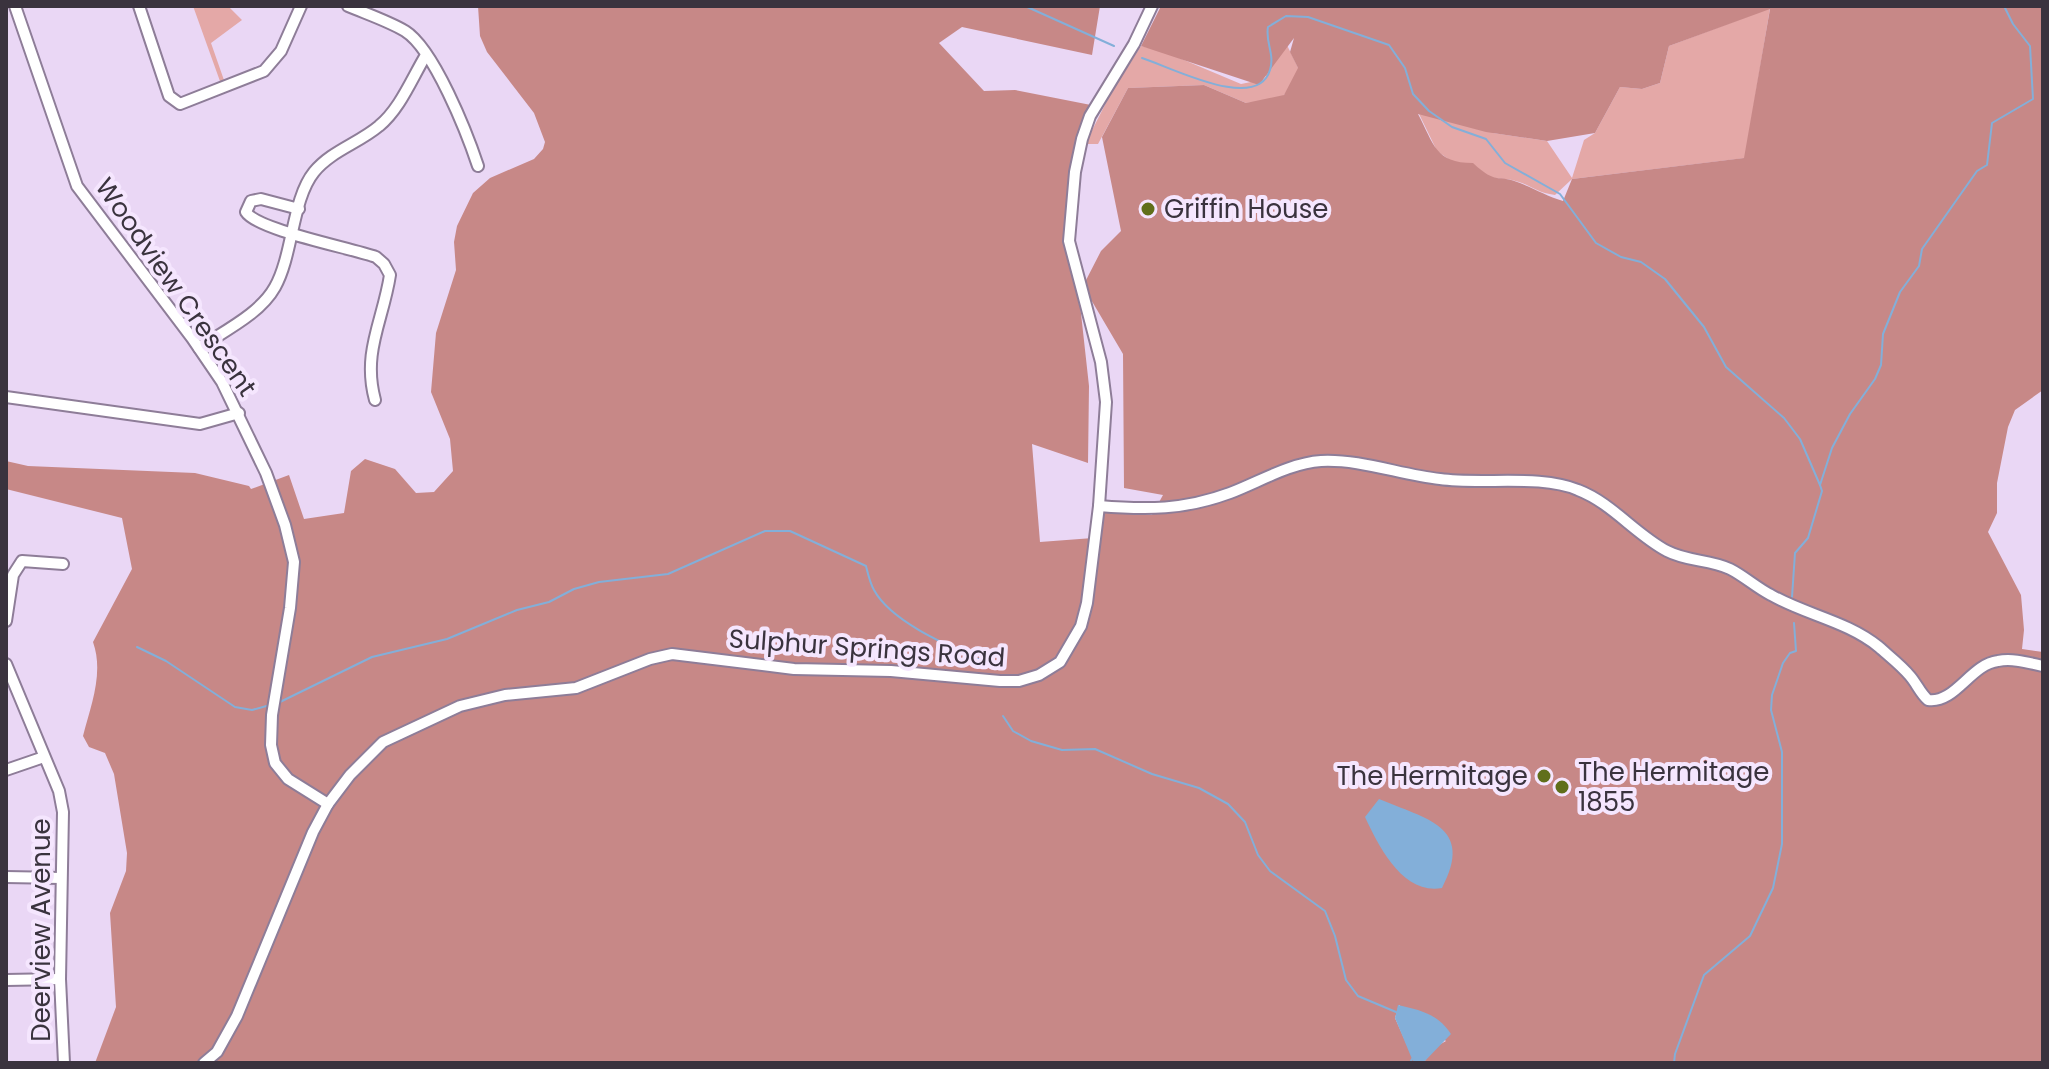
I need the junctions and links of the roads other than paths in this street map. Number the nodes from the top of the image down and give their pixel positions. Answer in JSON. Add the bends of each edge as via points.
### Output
{"nodes":[{"id":1,"x":15,"y":6,"type":"edge"},
{"id":2,"x":139,"y":6,"type":"edge"},
{"id":3,"x":301,"y":6,"type":"edge"},
{"id":4,"x":348,"y":6,"type":"edge"},
{"id":5,"x":1152,"y":6,"type":"edge"},
{"id":6,"x":426,"y":55,"type":"junction"},
{"id":7,"x":478,"y":166,"type":"dead end"},
{"id":8,"x":299,"y":209,"type":"junction"},
{"id":9,"x":292,"y":233,"type":"junction"},
{"id":10,"x":199,"y":348,"type":"junction"},
{"id":11,"x":6,"y":397,"type":"edge"},
{"id":12,"x":375,"y":400,"type":"dead end"},
{"id":13,"x":239,"y":413,"type":"junction"},
{"id":14,"x":1099,"y":506,"type":"junction"},
{"id":15,"x":63,"y":564,"type":"dead end"},
{"id":16,"x":6,"y":621,"type":"edge"},
{"id":17,"x":6,"y":664,"type":"edge"},
{"id":18,"x":2043,"y":666,"type":"edge"},
{"id":19,"x":44,"y":757,"type":"junction"},
{"id":20,"x":6,"y":770,"type":"edge"},
{"id":21,"x":328,"y":804,"type":"junction"},
{"id":22,"x":6,"y":877,"type":"edge"},
{"id":23,"x":61,"y":878,"type":"junction"},
{"id":24,"x":60,"y":979,"type":"junction"},
{"id":25,"x":6,"y":980,"type":"edge"},
{"id":26,"x":64,"y":1063,"type":"edge"},
{"id":27,"x":204,"y":1063,"type":"edge"}],
"edges":[{"from":1,"to":10,"type":"street","name":"Woodview Crescent","via":[[77,186]]},
{"from":2,"to":3,"type":"street","via":[[169,96],[180,104],[264,71],[281,51]]},
{"from":4,"to":6,"type":"street","via":[[406,32]]},
{"from":5,"to":14,"type":"street","name":"Sulphur Springs Road","via":[[1090,116],[1072,195],[1069,241],[1101,362],[1106,402]]},
{"from":6,"to":7,"type":"street"},
{"from":6,"to":8,"type":"street","via":[[387,119],[314,172]]},
{"from":8,"to":9,"type":"street"},
{"from":8,"to":9,"type":"street","via":[[261,199],[247,207],[251,219]]},
{"from":9,"to":10,"type":"street","via":[[283,271],[265,301]]},
{"from":9,"to":12,"type":"street","via":[[376,257],[390,275],[369,377]]},
{"from":10,"to":13,"type":"street","name":"Woodview Crescent"},
{"from":11,"to":13,"type":"street","via":[[200,424]]},
{"from":13,"to":21,"type":"street","name":"Woodview Crescent","via":[[266,473],[294,562],[272,715],[275,763],[288,779]]},
{"from":14,"to":18,"type":"street","via":[[1166,509],[1197,504],[1319,461],[1439,479],[1555,483],[1600,501],[1642,537],[1685,560],[1710,561],[1771,596],[1837,621],[1877,646],[1928,700],[1946,696],[1995,661]]},
{"from":14,"to":21,"type":"street","name":"Sulphur Springs Road","via":[[1081,626],[1060,662],[1039,675],[1000,681],[794,669],[672,654],[576,688],[460,706],[383,742]]},
{"from":15,"to":16,"type":"street","via":[[22,561],[13,575]]},
{"from":17,"to":19,"type":"street","name":"Deerview Avenue"},
{"from":19,"to":20,"type":"street"},
{"from":19,"to":23,"type":"street","name":"Deerview Avenue","via":[[63,812]]},
{"from":21,"to":27,"type":"street","name":"Sulphur Springs Road","via":[[237,1016],[217,1052]]},
{"from":22,"to":23,"type":"street"},
{"from":23,"to":24,"type":"street","name":"Deerview Avenue"},
{"from":24,"to":25,"type":"street"},
{"from":24,"to":26,"type":"street","name":"Deerview Avenue"}]}
